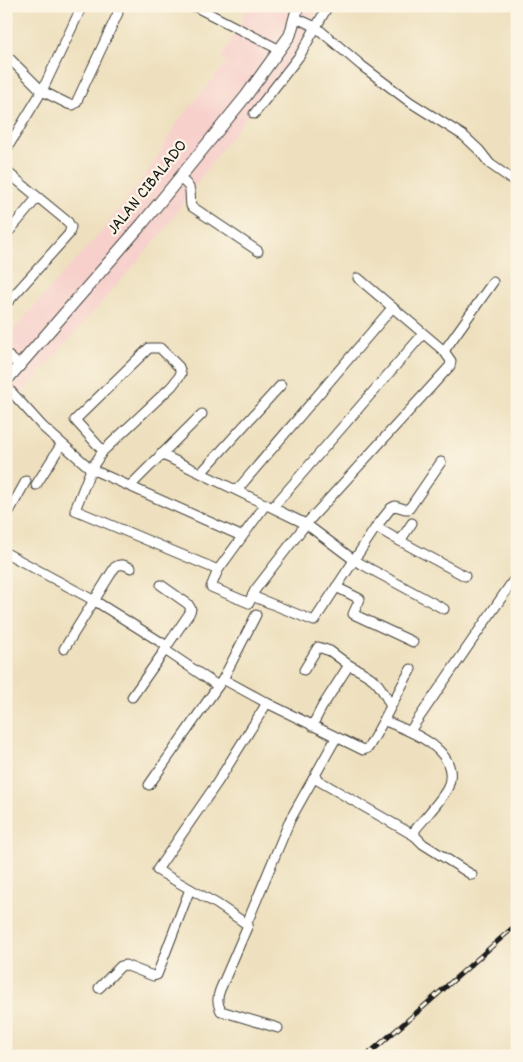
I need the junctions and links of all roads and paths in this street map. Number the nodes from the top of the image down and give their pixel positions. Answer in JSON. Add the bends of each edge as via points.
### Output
{"nodes":[{"id":1,"x":8,"y":6,"type":"edge"},
{"id":2,"x":82,"y":6,"type":"edge"},
{"id":3,"x":117,"y":6,"type":"edge"},
{"id":4,"x":194,"y":6,"type":"edge"},
{"id":5,"x":328,"y":6,"type":"edge"},
{"id":6,"x":6,"y":12,"type":"edge"},
{"id":7,"x":304,"y":19,"type":"edge"},
{"id":8,"x":280,"y":50,"type":"junction"},
{"id":9,"x":6,"y":59,"type":"edge"},
{"id":10,"x":42,"y":92,"type":"junction"},
{"id":11,"x":254,"y":114,"type":"dead end"},
{"id":12,"x":6,"y":150,"type":"edge"},
{"id":13,"x":6,"y":171,"type":"edge"},
{"id":14,"x":183,"y":181,"type":"junction"},
{"id":15,"x":517,"y":183,"type":"edge"},
{"id":16,"x":37,"y":198,"type":"junction"},
{"id":17,"x":6,"y":235,"type":"edge"},
{"id":18,"x":258,"y":252,"type":"dead end"},
{"id":19,"x":358,"y":278,"type":"dead end"},
{"id":20,"x":493,"y":282,"type":"dead end"},
{"id":21,"x":10,"y":294,"type":"edge"},
{"id":22,"x":6,"y":304,"type":"edge"},
{"id":23,"x":392,"y":308,"type":"junction"},
{"id":24,"x":423,"y":334,"type":"junction"},
{"id":25,"x":444,"y":351,"type":"junction"},
{"id":26,"x":6,"y":354,"type":"edge"},
{"id":27,"x":20,"y":366,"type":"junction"},
{"id":28,"x":6,"y":381,"type":"edge"},
{"id":29,"x":281,"y":385,"type":"dead end"},
{"id":30,"x":6,"y":386,"type":"edge"},
{"id":31,"x":202,"y":414,"type":"dead end"},
{"id":32,"x":62,"y":445,"type":"junction"},
{"id":33,"x":103,"y":450,"type":"junction"},
{"id":34,"x":161,"y":454,"type":"junction"},
{"id":35,"x":441,"y":462,"type":"dead end"},
{"id":36,"x":91,"y":469,"type":"junction"},
{"id":37,"x":201,"y":473,"type":"junction"},
{"id":38,"x":26,"y":481,"type":"dead end"},
{"id":39,"x":36,"y":485,"type":"dead end"},
{"id":40,"x":130,"y":486,"type":"junction"},
{"id":41,"x":237,"y":490,"type":"junction"},
{"id":42,"x":269,"y":505,"type":"junction"},
{"id":43,"x":6,"y":517,"type":"edge"},
{"id":44,"x":412,"y":523,"type":"dead end"},
{"id":45,"x":306,"y":524,"type":"junction"},
{"id":46,"x":376,"y":527,"type":"junction"},
{"id":47,"x":241,"y":536,"type":"junction"},
{"id":48,"x":400,"y":541,"type":"junction"},
{"id":49,"x":6,"y":553,"type":"edge"},
{"id":50,"x":354,"y":560,"type":"junction"},
{"id":51,"x":131,"y":568,"type":"dead end"},
{"id":52,"x":218,"y":570,"type":"junction"},
{"id":53,"x":517,"y":575,"type":"edge"},
{"id":54,"x":465,"y":576,"type":"dead end"},
{"id":55,"x":161,"y":585,"type":"dead end"},
{"id":56,"x":336,"y":587,"type":"junction"},
{"id":57,"x":252,"y":596,"type":"junction"},
{"id":58,"x":95,"y":601,"type":"junction"},
{"id":59,"x":444,"y":609,"type":"dead end"},
{"id":60,"x":256,"y":616,"type":"dead end"},
{"id":61,"x":413,"y":642,"type":"dead end"},
{"id":62,"x":166,"y":648,"type":"junction"},
{"id":63,"x":64,"y":649,"type":"dead end"},
{"id":64,"x":350,"y":665,"type":"junction"},
{"id":65,"x":411,"y":668,"type":"dead end"},
{"id":66,"x":304,"y":670,"type":"dead end"},
{"id":67,"x":220,"y":682,"type":"junction"},
{"id":68,"x":132,"y":697,"type":"dead end"},
{"id":69,"x":267,"y":704,"type":"junction"},
{"id":70,"x":390,"y":705,"type":"junction"},
{"id":71,"x":385,"y":721,"type":"junction"},
{"id":72,"x":312,"y":726,"type":"junction"},
{"id":73,"x":410,"y":731,"type":"junction"},
{"id":74,"x":336,"y":738,"type":"junction"},
{"id":75,"x":314,"y":778,"type":"junction"},
{"id":76,"x":149,"y":785,"type":"dead end"},
{"id":77,"x":415,"y":836,"type":"junction"},
{"id":78,"x":472,"y":876,"type":"dead end"},
{"id":79,"x":190,"y":889,"type":"junction"},
{"id":80,"x":247,"y":923,"type":"junction"},
{"id":81,"x":99,"y":988,"type":"dead end"},
{"id":82,"x":278,"y":1028,"type":"dead end"}],
"edges":[{"from":1,"to":6,"type":"street"},
{"from":2,"to":10,"type":"street"},
{"from":3,"to":10,"type":"street","via":[[118,13],[76,103],[68,104]]},
{"from":4,"to":8,"type":"street"},
{"from":5,"to":7,"type":"street"},
{"from":7,"to":8,"type":"street","name":"JALAN CIBALADO"},
{"from":7,"to":11,"type":"street","via":[[300,54]]},
{"from":7,"to":15,"type":"street","via":[[388,86],[464,136],[490,164]]},
{"from":8,"to":14,"type":"street","name":"JALAN CIBALADO"},
{"from":9,"to":10,"type":"street"},
{"from":10,"to":12,"type":"street"},
{"from":13,"to":16,"type":"street"},
{"from":14,"to":18,"type":"street","via":[[192,194],[191,206]]},
{"from":14,"to":27,"type":"street","name":"JALAN CIBALADO"},
{"from":16,"to":17,"type":"street"},
{"from":16,"to":21,"type":"street","via":[[71,227],[69,234]]},
{"from":19,"to":23,"type":"street"},
{"from":20,"to":25,"type":"street"},
{"from":21,"to":22,"type":"street"},
{"from":23,"to":24,"type":"street"},
{"from":23,"to":41,"type":"street"},
{"from":24,"to":25,"type":"street"},
{"from":24,"to":42,"type":"street"},
{"from":25,"to":45,"type":"street","via":[[450,366]]},
{"from":26,"to":27,"type":"street"},
{"from":27,"to":28,"type":"street","name":"JALAN CIBALADO"},
{"from":29,"to":37,"type":"street"},
{"from":30,"to":32,"type":"street"},
{"from":31,"to":34,"type":"street"},
{"from":32,"to":36,"type":"street"},
{"from":32,"to":39,"type":"street"},
{"from":33,"to":33,"type":"street","via":[[75,420],[149,348],[160,348],[179,367],[181,374]]},
{"from":33,"to":36,"type":"street"},
{"from":34,"to":37,"type":"street"},
{"from":34,"to":40,"type":"street"},
{"from":35,"to":46,"type":"street","via":[[409,509],[395,506]]},
{"from":36,"to":40,"type":"street"},
{"from":36,"to":52,"type":"street","via":[[75,510]]},
{"from":37,"to":41,"type":"street"},
{"from":38,"to":43,"type":"street"},
{"from":40,"to":47,"type":"street"},
{"from":41,"to":42,"type":"street"},
{"from":42,"to":45,"type":"street"},
{"from":42,"to":47,"type":"street"},
{"from":44,"to":48,"type":"street"},
{"from":45,"to":50,"type":"street"},
{"from":45,"to":57,"type":"street"},
{"from":46,"to":48,"type":"street"},
{"from":46,"to":50,"type":"street"},
{"from":47,"to":52,"type":"street"},
{"from":48,"to":54,"type":"street"},
{"from":49,"to":58,"type":"street"},
{"from":50,"to":56,"type":"street"},
{"from":50,"to":59,"type":"street"},
{"from":51,"to":58,"type":"street","via":[[119,564]]},
{"from":52,"to":57,"type":"street","via":[[211,588],[249,603]]},
{"from":53,"to":73,"type":"street"},
{"from":55,"to":62,"type":"street","via":[[192,609]]},
{"from":56,"to":57,"type":"street","via":[[314,621]]},
{"from":56,"to":61,"type":"street","via":[[360,599],[353,614]]},
{"from":58,"to":62,"type":"street"},
{"from":58,"to":63,"type":"street"},
{"from":60,"to":67,"type":"street"},
{"from":62,"to":67,"type":"street"},
{"from":62,"to":68,"type":"street"},
{"from":64,"to":66,"type":"street","via":[[318,647]]},
{"from":64,"to":70,"type":"street","via":[[367,674],[382,688]]},
{"from":64,"to":72,"type":"street"},
{"from":65,"to":70,"type":"street"},
{"from":67,"to":69,"type":"street"},
{"from":67,"to":76,"type":"street"},
{"from":69,"to":72,"type":"street"},
{"from":69,"to":79,"type":"street","via":[[157,870]]},
{"from":70,"to":71,"type":"street"},
{"from":71,"to":73,"type":"street"},
{"from":71,"to":74,"type":"street","via":[[366,750]]},
{"from":72,"to":74,"type":"street"},
{"from":73,"to":77,"type":"street","via":[[434,745],[448,763],[450,776],[448,788],[415,830]]},
{"from":74,"to":75,"type":"street"},
{"from":75,"to":77,"type":"street"},
{"from":75,"to":80,"type":"street","via":[[290,820]]},
{"from":77,"to":78,"type":"street"},
{"from":79,"to":80,"type":"street"},
{"from":79,"to":81,"type":"street","via":[[157,975],[121,966]]},
{"from":80,"to":82,"type":"street","via":[[217,998],[218,1006],[221,1011]]}]}
